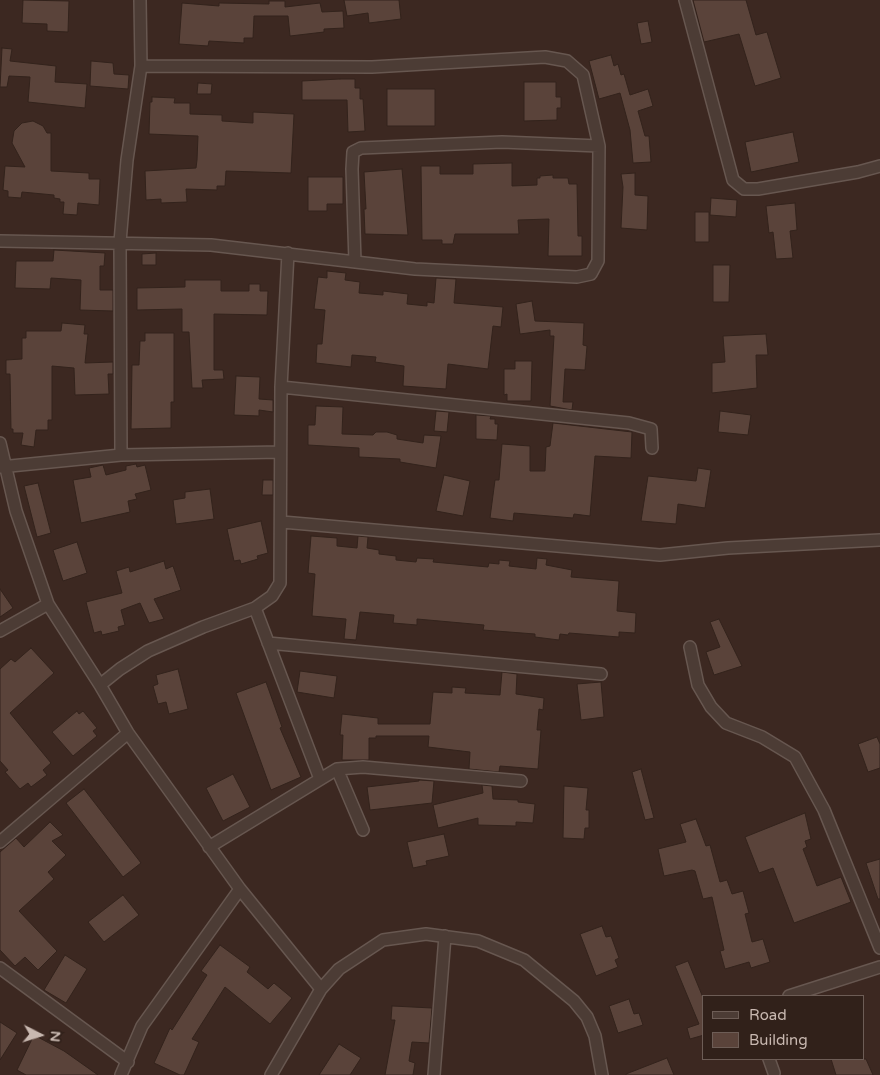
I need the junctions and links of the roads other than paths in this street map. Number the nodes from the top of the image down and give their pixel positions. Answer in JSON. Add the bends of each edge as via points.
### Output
{"nodes":[{"id":1,"x":140,"y":0,"type":"edge"},
{"id":2,"x":685,"y":0,"type":"edge"},
{"id":3,"x":141,"y":66,"type":"junction"},
{"id":4,"x":599,"y":146,"type":"junction"},
{"id":5,"x":880,"y":166,"type":"edge"},
{"id":6,"x":0,"y":241,"type":"edge"},
{"id":7,"x":120,"y":242,"type":"junction"},
{"id":8,"x":288,"y":253,"type":"junction"},
{"id":9,"x":355,"y":262,"type":"junction"},
{"id":10,"x":281,"y":387,"type":"junction"},
{"id":11,"x":0,"y":442,"type":"edge"},
{"id":12,"x":652,"y":448,"type":"dead end"},
{"id":13,"x":280,"y":452,"type":"junction"},
{"id":14,"x":121,"y":455,"type":"junction"},
{"id":15,"x":3,"y":466,"type":"edge"},
{"id":16,"x":282,"y":522,"type":"junction"},
{"id":17,"x":880,"y":540,"type":"edge"},
{"id":18,"x":48,"y":604,"type":"junction"},
{"id":19,"x":255,"y":608,"type":"junction"},
{"id":20,"x":0,"y":631,"type":"edge"},
{"id":21,"x":268,"y":642,"type":"junction"},
{"id":22,"x":690,"y":647,"type":"dead end"},
{"id":23,"x":601,"y":674,"type":"dead end"},
{"id":24,"x":100,"y":685,"type":"junction"},
{"id":25,"x":128,"y":733,"type":"junction"},
{"id":26,"x":337,"y":769,"type":"junction"},
{"id":27,"x":320,"y":779,"type":"junction"},
{"id":28,"x":522,"y":781,"type":"dead end"},
{"id":29,"x":363,"y":830,"type":"dead end"},
{"id":30,"x":0,"y":842,"type":"edge"},
{"id":31,"x":210,"y":847,"type":"junction"},
{"id":32,"x":240,"y":889,"type":"junction"},
{"id":33,"x":445,"y":936,"type":"junction"},
{"id":34,"x":880,"y":948,"type":"edge"},
{"id":35,"x":0,"y":968,"type":"edge"},
{"id":36,"x":880,"y":968,"type":"edge"},
{"id":37,"x":321,"y":989,"type":"junction"},
{"id":38,"x":793,"y":995,"type":"edge"},
{"id":39,"x":769,"y":1060,"type":"edge"},
{"id":40,"x":128,"y":1062,"type":"junction"},
{"id":41,"x":774,"y":1073,"type":"dead end"},
{"id":42,"x":121,"y":1075,"type":"edge"},
{"id":43,"x":271,"y":1075,"type":"edge"},
{"id":44,"x":434,"y":1075,"type":"edge"},
{"id":45,"x":602,"y":1075,"type":"edge"}],
"edges":[{"from":1,"to":3,"type":"street"},
{"from":2,"to":5,"type":"street","via":[[733,180],[744,189],[758,189]]},
{"from":3,"to":4,"type":"street","via":[[372,67],[545,57],[567,61],[583,75]]},
{"from":3,"to":7,"type":"street","via":[[127,160]]},
{"from":4,"to":9,"type":"street","via":[[502,142],[361,148],[353,152]]},
{"from":4,"to":9,"type":"street","via":[[598,261],[591,274],[576,277],[415,269]]},
{"from":6,"to":7,"type":"street"},
{"from":7,"to":8,"type":"street","via":[[211,245]]},
{"from":7,"to":14,"type":"street"},
{"from":8,"to":9,"type":"street"},
{"from":8,"to":10,"type":"street"},
{"from":10,"to":12,"type":"street","via":[[629,423],[650,429]]},
{"from":10,"to":13,"type":"street"},
{"from":11,"to":15,"type":"street"},
{"from":13,"to":14,"type":"street"},
{"from":13,"to":16,"type":"street"},
{"from":14,"to":15,"type":"street"},
{"from":15,"to":18,"type":"street"},
{"from":16,"to":17,"type":"street","via":[[660,555]]},
{"from":16,"to":19,"type":"street","via":[[280,583],[272,596]]},
{"from":18,"to":20,"type":"street"},
{"from":18,"to":24,"type":"street"},
{"from":19,"to":21,"type":"street"},
{"from":19,"to":24,"type":"street","via":[[148,651]]},
{"from":21,"to":23,"type":"street"},
{"from":21,"to":27,"type":"street"},
{"from":22,"to":34,"type":"street","via":[[698,685],[726,723],[762,737],[795,757],[824,810]]},
{"from":24,"to":25,"type":"street"},
{"from":25,"to":30,"type":"street"},
{"from":25,"to":31,"type":"street"},
{"from":26,"to":27,"type":"street"},
{"from":26,"to":28,"type":"street","via":[[363,767]]},
{"from":26,"to":29,"type":"street"},
{"from":27,"to":31,"type":"street"},
{"from":31,"to":32,"type":"street"},
{"from":32,"to":37,"type":"street"},
{"from":32,"to":40,"type":"street","via":[[142,1026]]},
{"from":33,"to":37,"type":"street","via":[[426,934],[383,940],[340,969]]},
{"from":33,"to":44,"type":"street"},
{"from":33,"to":45,"type":"street","via":[[478,942],[524,960],[574,1000],[587,1016],[595,1036]]},
{"from":35,"to":40,"type":"street"},
{"from":36,"to":38,"type":"street"},
{"from":37,"to":43,"type":"street"},
{"from":39,"to":41,"type":"street"},
{"from":40,"to":42,"type":"street"}]}
